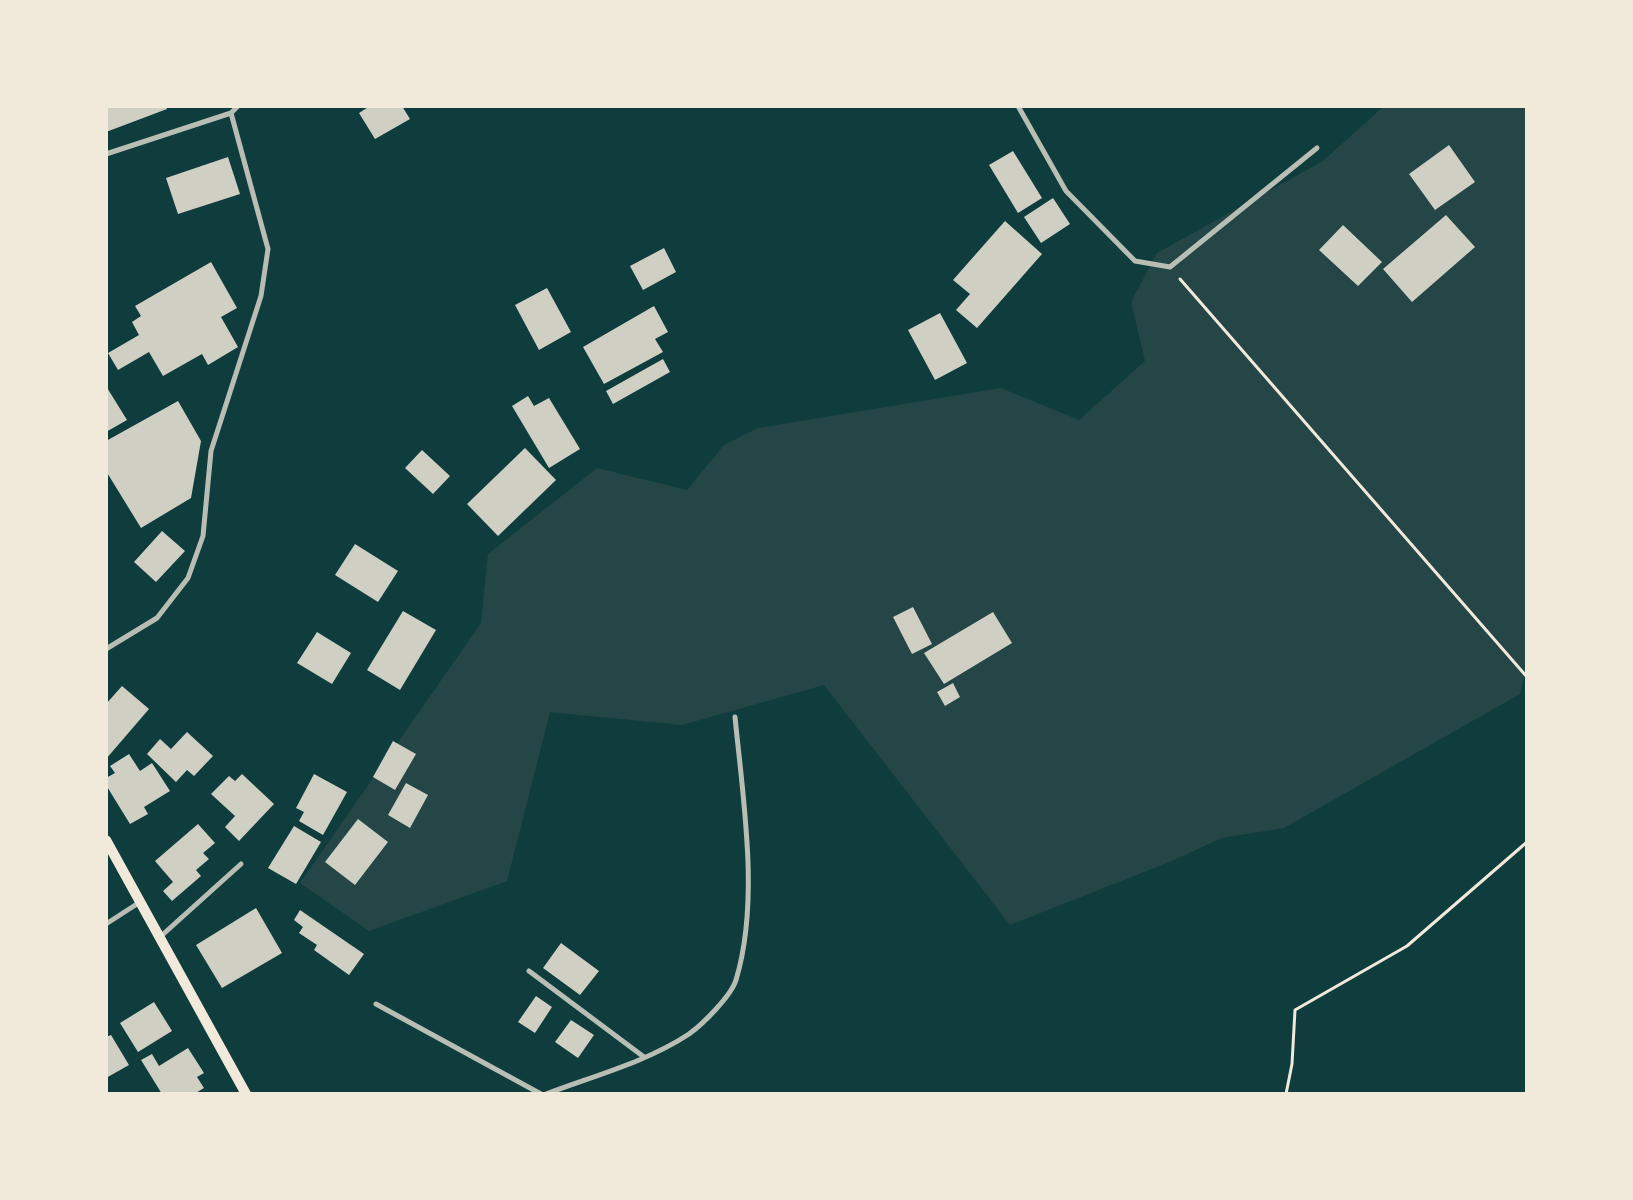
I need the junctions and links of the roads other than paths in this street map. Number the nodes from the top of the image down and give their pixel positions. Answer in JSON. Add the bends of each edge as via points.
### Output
{"nodes":[{"id":1,"x":238,"y":106,"type":"edge"},
{"id":2,"x":1018,"y":106,"type":"edge"},
{"id":3,"x":230,"y":112,"type":"junction"},
{"id":4,"x":1317,"y":148,"type":"dead end"},
{"id":5,"x":106,"y":154,"type":"edge"},
{"id":6,"x":106,"y":649,"type":"edge"},
{"id":7,"x":735,"y":717,"type":"dead end"},
{"id":8,"x":106,"y":840,"type":"edge"},
{"id":9,"x":241,"y":864,"type":"dead end"},
{"id":10,"x":140,"y":902,"type":"junction"},
{"id":11,"x":106,"y":924,"type":"edge"},
{"id":12,"x":160,"y":937,"type":"junction"},
{"id":13,"x":529,"y":971,"type":"dead end"},
{"id":14,"x":376,"y":1004,"type":"dead end"},
{"id":15,"x":644,"y":1057,"type":"junction"},
{"id":16,"x":246,"y":1094,"type":"edge"},
{"id":17,"x":541,"y":1094,"type":"edge"},
{"id":18,"x":546,"y":1094,"type":"edge"}],
"edges":[{"from":1,"to":3,"type":"street"},
{"from":2,"to":4,"type":"street","via":[[1066,192],[1135,261],[1170,267]]},
{"from":3,"to":5,"type":"street"},
{"from":3,"to":6,"type":"street","via":[[268,248],[261,296],[211,451],[203,536],[188,578],[157,618]]},
{"from":7,"to":15,"type":"street","via":[[745,820],[748,917],[735,982],[714,1010],[689,1034]]},
{"from":8,"to":10,"type":"main road"},
{"from":9,"to":12,"type":"street"},
{"from":10,"to":11,"type":"street"},
{"from":10,"to":12,"type":"main road"},
{"from":12,"to":16,"type":"main road"},
{"from":13,"to":15,"type":"street"},
{"from":14,"to":17,"type":"street"},
{"from":15,"to":18,"type":"street"}]}
